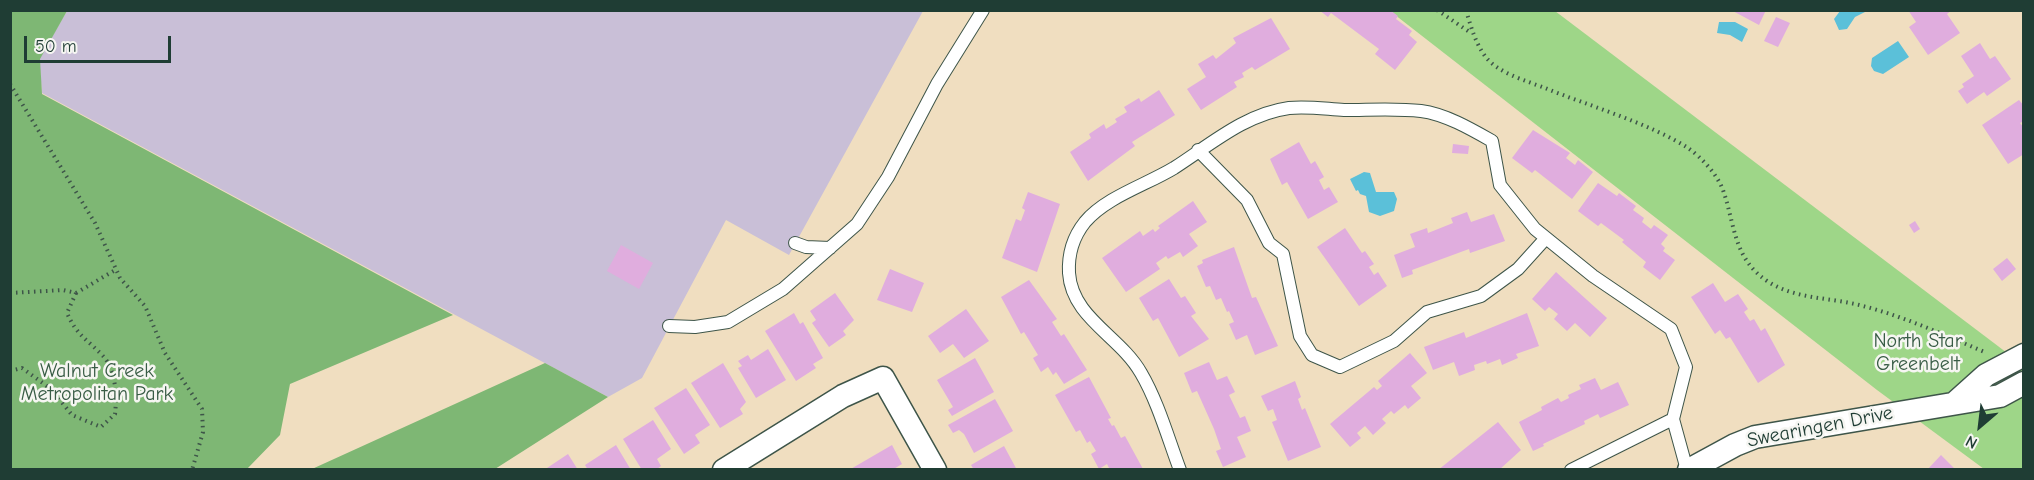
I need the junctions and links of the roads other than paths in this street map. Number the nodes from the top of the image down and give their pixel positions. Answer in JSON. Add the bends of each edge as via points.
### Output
{"nodes":[{"id":1,"x":983,"y":10,"type":"edge"},
{"id":2,"x":1198,"y":150,"type":"junction"},
{"id":3,"x":1546,"y":238,"type":"junction"},
{"id":4,"x":795,"y":243,"type":"dead end"},
{"id":5,"x":830,"y":248,"type":"junction"},
{"id":6,"x":669,"y":326,"type":"dead end"},
{"id":7,"x":2024,"y":355,"type":"edge"},
{"id":8,"x":2024,"y":383,"type":"edge"},
{"id":9,"x":1957,"y":402,"type":"junction"},
{"id":10,"x":1673,"y":419,"type":"junction"},
{"id":11,"x":1715,"y":463,"type":"edge"},
{"id":12,"x":724,"y":470,"type":"edge"},
{"id":13,"x":935,"y":470,"type":"edge"},
{"id":14,"x":1180,"y":470,"type":"edge"},
{"id":15,"x":1571,"y":470,"type":"edge"},
{"id":16,"x":1688,"y":470,"type":"edge"}],
"edges":[{"from":1,"to":5,"type":"lane","via":[[937,84],[888,177],[857,224]]},
{"from":2,"to":3,"type":"lane","via":[[1268,112],[1291,108],[1422,111],[1492,141],[1500,184]]},
{"from":2,"to":3,"type":"lane","via":[[1248,200],[1269,243],[1282,254],[1300,336],[1312,355],[1340,367],[1394,341],[1427,312],[1481,296],[1518,269]]},
{"from":2,"to":14,"type":"lane","via":[[1086,220],[1070,253],[1074,297],[1088,317],[1128,352],[1142,375]]},
{"from":3,"to":10,"type":"lane","via":[[1593,276],[1671,329],[1686,367]]},
{"from":4,"to":5,"type":"lane"},
{"from":5,"to":6,"type":"lane","via":[[783,289],[728,322]]},
{"from":7,"to":9,"type":"street","via":[[1986,375]]},
{"from":8,"to":9,"type":"street","name":"Swearingen Drive","via":[[2000,396]]},
{"from":9,"to":11,"type":"street","name":"Swearingen Drive","via":[[1755,437]]},
{"from":10,"to":15,"type":"lane"},
{"from":10,"to":16,"type":"lane"},
{"from":11,"to":16,"type":"street","name":"Swearingen Drive"},
{"from":12,"to":13,"type":"street","via":[[843,396],[883,378]]}]}
